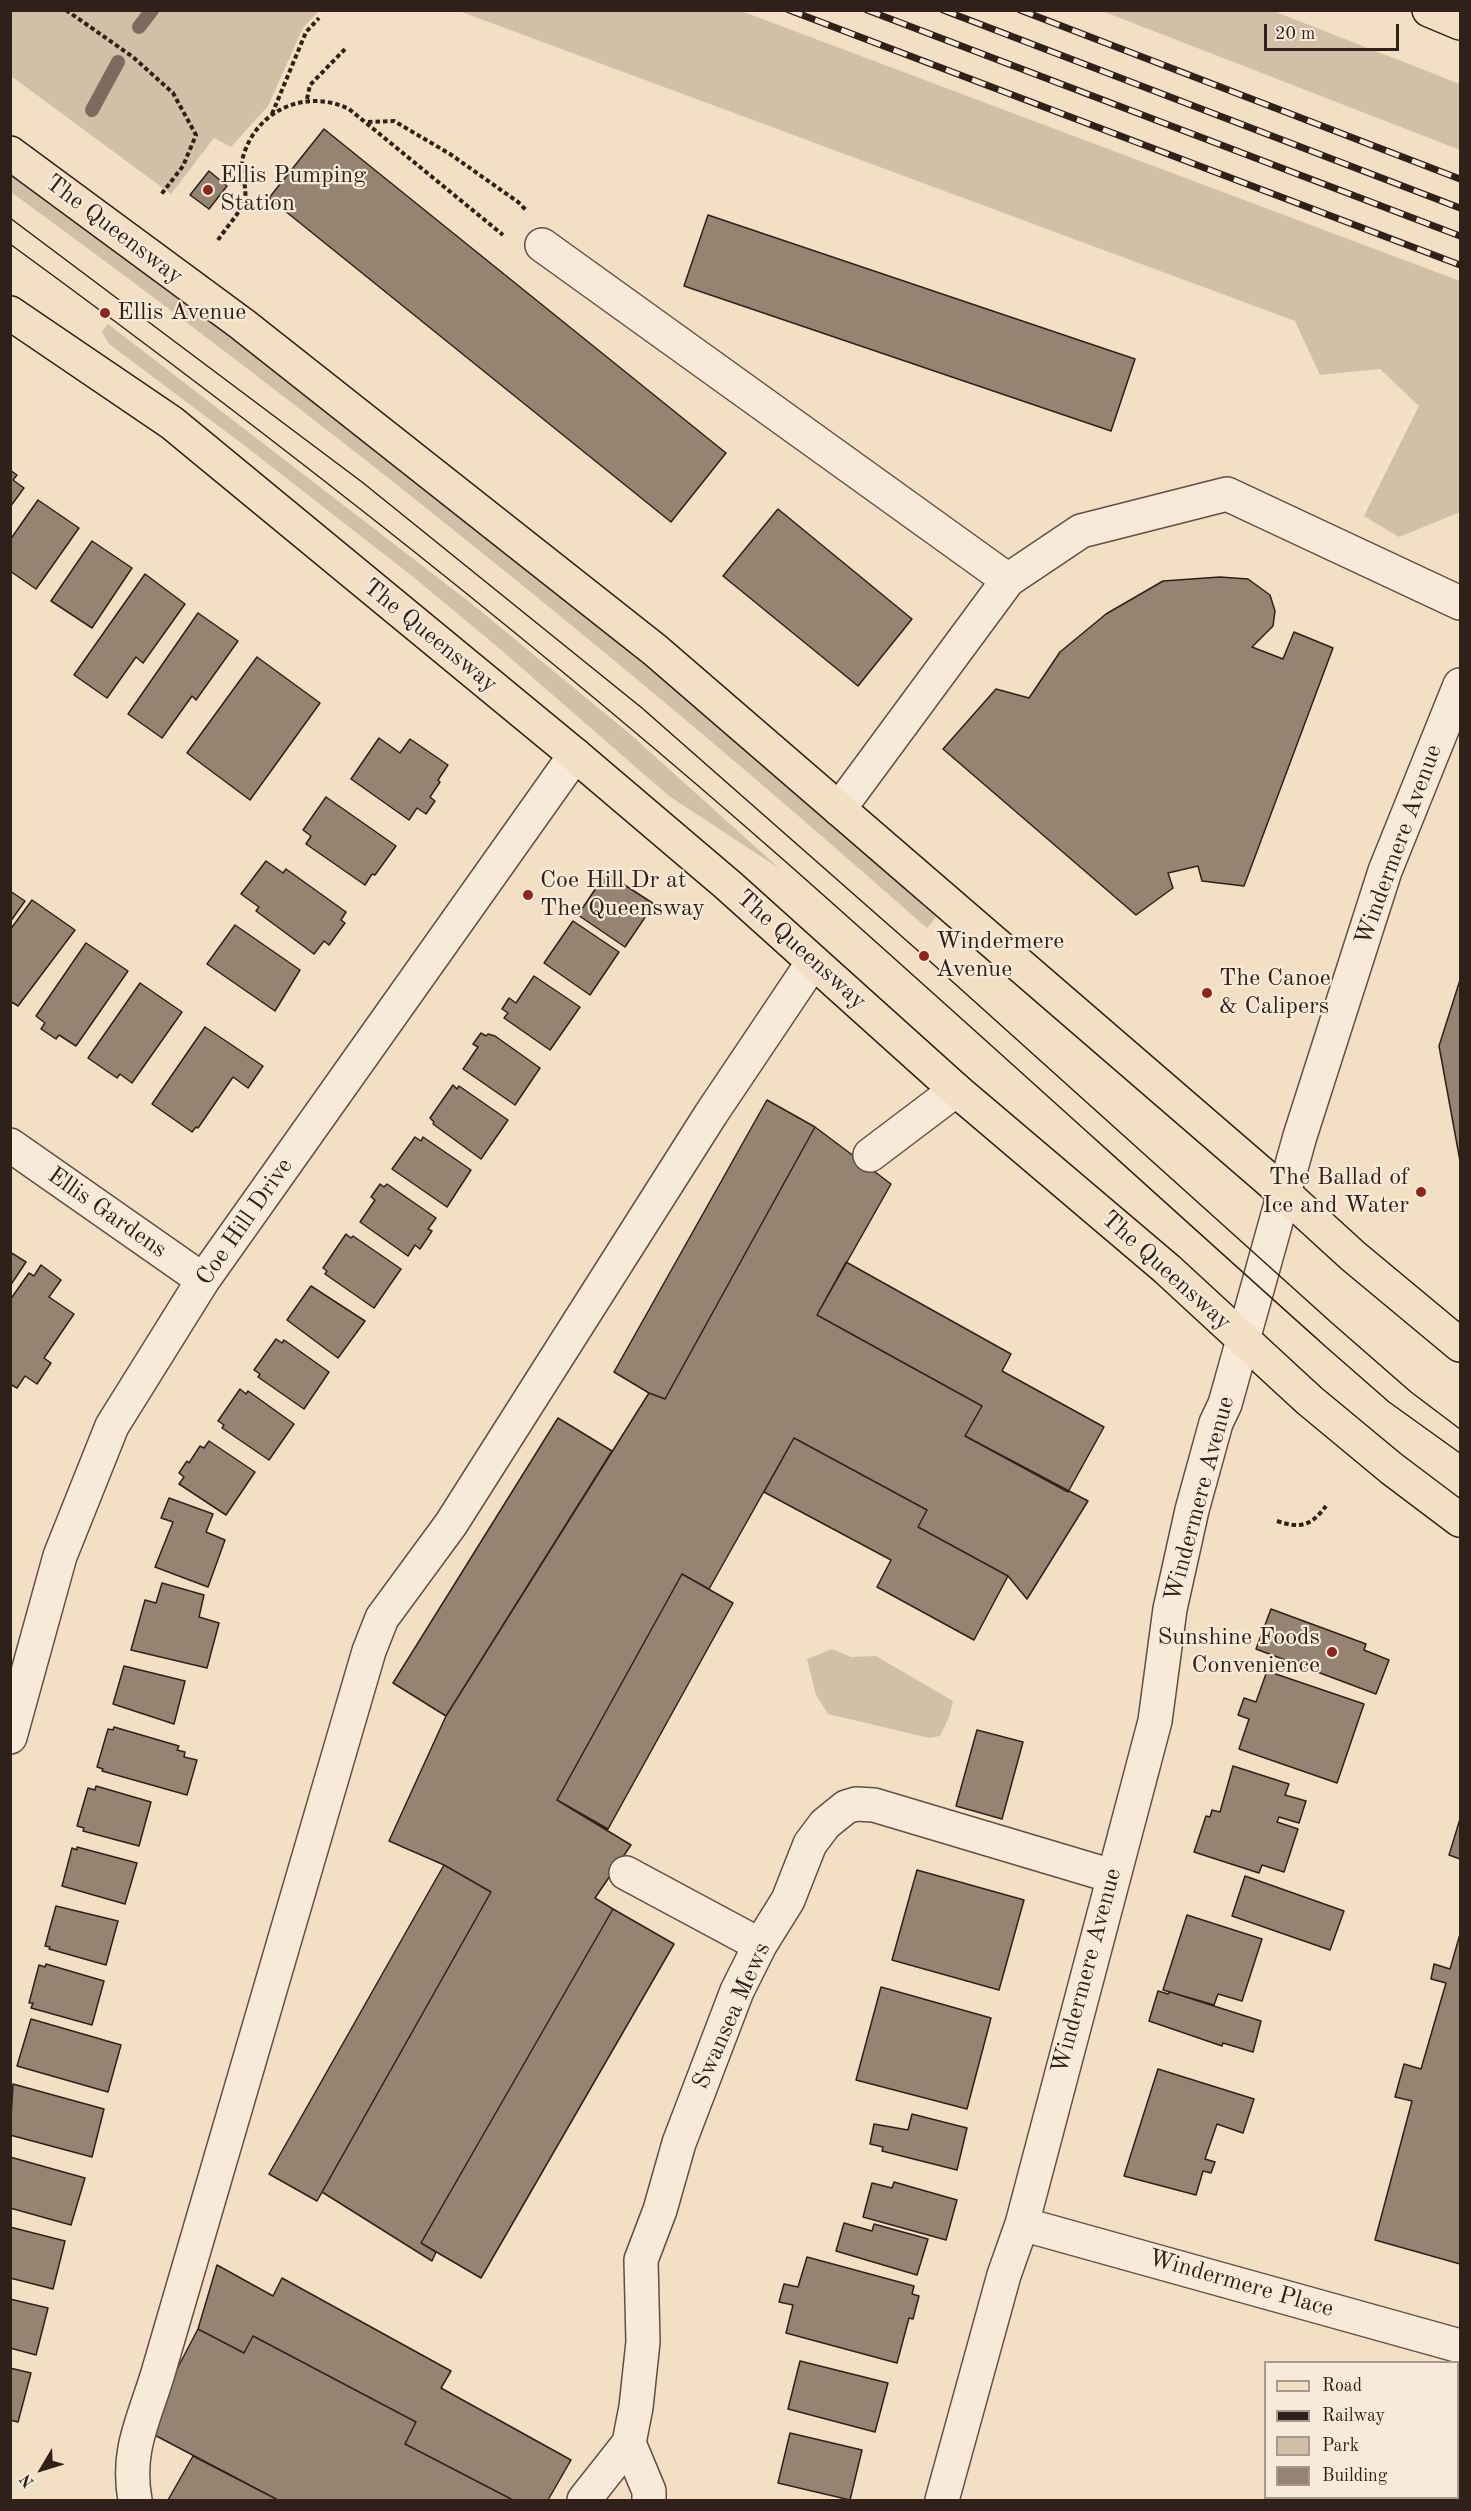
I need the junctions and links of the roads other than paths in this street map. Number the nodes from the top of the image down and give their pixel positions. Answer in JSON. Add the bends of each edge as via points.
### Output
{"nodes":[{"id":1,"x":1429,"y":10,"type":"edge"},
{"id":2,"x":1461,"y":23,"type":"edge"},
{"id":3,"x":10,"y":153,"type":"edge"},
{"id":4,"x":542,"y":245,"type":"road end"},
{"id":5,"x":10,"y":313,"type":"edge"},
{"id":6,"x":1008,"y":580,"type":"junction"},
{"id":7,"x":1461,"y":603,"type":"edge"},
{"id":8,"x":1461,"y":685,"type":"edge"},
{"id":9,"x":575,"y":755,"type":"junction"},
{"id":10,"x":839,"y":809,"type":"junction"},
{"id":11,"x":813,"y":962,"type":"junction"},
{"id":12,"x":956,"y":1090,"type":"junction"},
{"id":13,"x":10,"y":1145,"type":"edge"},
{"id":14,"x":870,"y":1155,"type":"dead end"},
{"id":15,"x":1284,"y":1193,"type":"junction"},
{"id":16,"x":203,"y":1280,"type":"junction"},
{"id":17,"x":1242,"y":1341,"type":"junction"},
{"id":18,"x":1461,"y":1345,"type":"edge"},
{"id":19,"x":1461,"y":1520,"type":"edge"},
{"id":20,"x":10,"y":1737,"type":"edge"},
{"id":21,"x":626,"y":1873,"type":"dead end"},
{"id":22,"x":1112,"y":1876,"type":"junction"},
{"id":23,"x":760,"y":1945,"type":"junction"},
{"id":24,"x":1022,"y":2224,"type":"junction"},
{"id":25,"x":1461,"y":2346,"type":"edge"},
{"id":26,"x":629,"y":2443,"type":"junction"},
{"id":27,"x":135,"y":2500,"type":"edge"},
{"id":28,"x":584,"y":2500,"type":"edge"},
{"id":29,"x":649,"y":2500,"type":"edge"},
{"id":30,"x":942,"y":2500,"type":"edge"}],
"edges":[{"from":1,"to":2,"type":"main road"},
{"from":3,"to":10,"type":"main road","name":"The Queensway","via":[[242,324],[453,490],[655,650]]},
{"from":4,"to":6,"type":"street"},
{"from":5,"to":9,"type":"main road","name":"The Queensway","via":[[172,423]]},
{"from":6,"to":7,"type":"street","via":[[1081,531],[1227,494]]},
{"from":6,"to":10,"type":"street"},
{"from":8,"to":15,"type":"street","name":"Windermere Avenue","via":[[1385,871]]},
{"from":9,"to":11,"type":"main road","name":"The Queensway"},
{"from":9,"to":16,"type":"street","name":"Coe Hill Drive"},
{"from":10,"to":15,"type":"main road","name":"The Queensway"},
{"from":11,"to":12,"type":"main road","name":"The Queensway"},
{"from":11,"to":27,"type":"street","via":[[711,1114],[451,1524],[378,1627],[132,2452]]},
{"from":12,"to":14,"type":"street"},
{"from":12,"to":17,"type":"main road","name":"The Queensway","via":[[1158,1262]]},
{"from":13,"to":16,"type":"street","name":"Ellis Gardens"},
{"from":15,"to":17,"type":"street","name":"Windermere Avenue"},
{"from":15,"to":18,"type":"main road","name":"The Queensway"},
{"from":16,"to":20,"type":"street","name":"Coe Hill Drive","via":[[112,1426],[60,1556]]},
{"from":17,"to":19,"type":"main road","name":"The Queensway","via":[[1391,1468]]},
{"from":17,"to":22,"type":"street","name":"Windermere Avenue","via":[[1192,1510],[1170,1609],[1155,1720]]},
{"from":21,"to":23,"type":"street"},
{"from":22,"to":23,"type":"street","name":"Swansea Mews","via":[[874,1805],[856,1803],[838,1813],[810,1844],[788,1900]]},
{"from":22,"to":24,"type":"street","name":"Windermere Avenue"},
{"from":23,"to":26,"type":"street","name":"Swansea Mews","via":[[737,1991],[700,2087],[641,2260],[643,2342]]},
{"from":24,"to":25,"type":"street","name":"Windermere Place"},
{"from":24,"to":30,"type":"street","name":"Windermere Avenue","via":[[1004,2275]]},
{"from":26,"to":28,"type":"street","name":"Swansea Mews"},
{"from":26,"to":29,"type":"street"}]}
